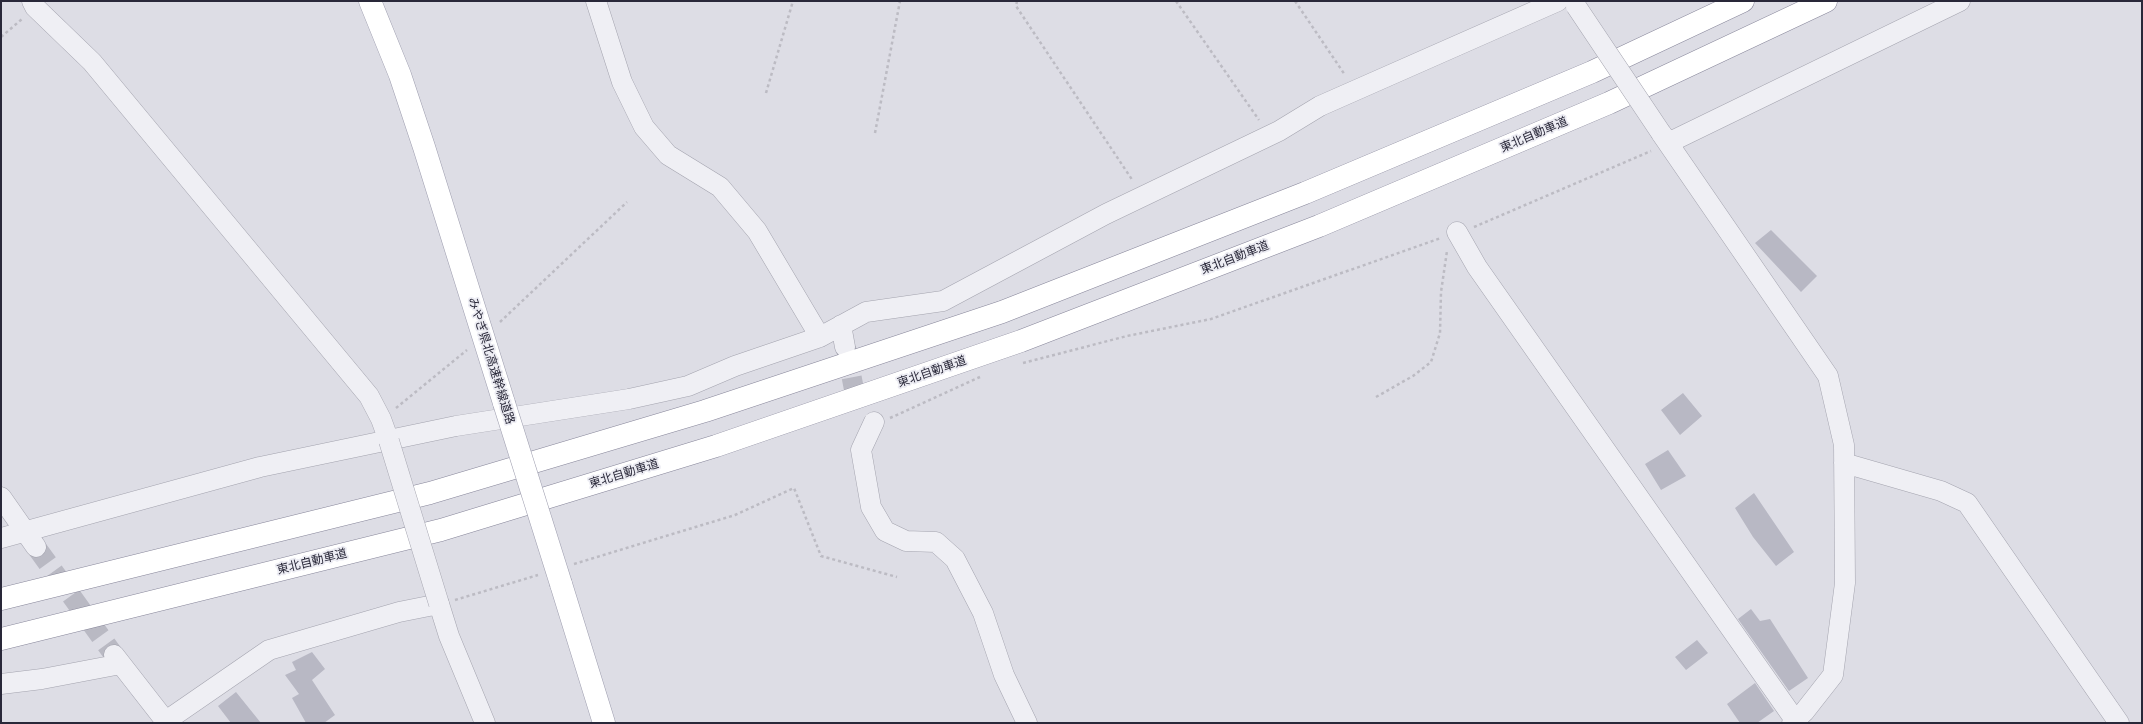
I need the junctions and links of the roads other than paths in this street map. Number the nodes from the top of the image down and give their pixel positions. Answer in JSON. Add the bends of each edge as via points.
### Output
{"nodes":[{"id":1,"x":370,"y":1,"type":"edge"},
{"id":2,"x":596,"y":1,"type":"edge"},
{"id":3,"x":1742,"y":1,"type":"edge"},
{"id":4,"x":1826,"y":1,"type":"edge"},
{"id":5,"x":1960,"y":1,"type":"edge"},
{"id":6,"x":36,"y":3,"type":"edge"},
{"id":7,"x":1568,"y":3,"type":"edge"},
{"id":8,"x":1665,"y":138,"type":"junction"},
{"id":9,"x":1457,"y":232,"type":"road end"},
{"id":10,"x":841,"y":325,"type":"junction"},
{"id":11,"x":820,"y":337,"type":"junction"},
{"id":12,"x":845,"y":346,"type":"tunnel mouth"},
{"id":13,"x":874,"y":422,"type":"road end"},
{"id":14,"x":389,"y":441,"type":"junction"},
{"id":15,"x":1844,"y":463,"type":"junction"},
{"id":16,"x":1,"y":497,"type":"edge"},
{"id":17,"x":1,"y":538,"type":"edge"},
{"id":18,"x":30,"y":539,"type":"junction"},
{"id":19,"x":1,"y":599,"type":"edge"},
{"id":20,"x":439,"y":604,"type":"junction"},
{"id":21,"x":1,"y":639,"type":"edge"},
{"id":22,"x":1,"y":684,"type":"edge"},
{"id":23,"x":167,"y":722,"type":"edge"},
{"id":24,"x":1794,"y":722,"type":"edge"},
{"id":25,"x":485,"y":723,"type":"edge"},
{"id":26,"x":604,"y":723,"type":"edge"},
{"id":27,"x":1027,"y":723,"type":"edge"},
{"id":28,"x":2119,"y":723,"type":"edge"}],
"edges":[{"from":1,"to":26,"type":"main road","name":"みやぎ県北高速幹線道路","bridge":true,"via":[[400,75],[422,140]]},
{"from":2,"to":11,"type":"street","via":[[622,82],[644,127],[668,155],[720,187],[752,226]]},
{"from":3,"to":19,"type":"main road","via":[[1592,72],[1306,193],[1002,312],[705,412],[437,490]]},
{"from":4,"to":21,"type":"main road","name":"東北自動車道","via":[[1573,118],[1319,226],[1021,341],[716,446],[441,530]]},
{"from":5,"to":8,"type":"street"},
{"from":6,"to":14,"type":"street","via":[[92,62],[369,396]]},
{"from":7,"to":8,"type":"street","bridge":true},
{"from":7,"to":10,"type":"street","via":[[1320,106],[1270,136],[1106,214],[943,301],[866,312]]},
{"from":8,"to":15,"type":"street","via":[[1828,376],[1844,445]]},
{"from":9,"to":24,"type":"street","via":[[1482,274]]},
{"from":10,"to":11,"type":"street"},
{"from":10,"to":12,"type":"street"},
{"from":11,"to":14,"type":"street","via":[[735,366],[688,386],[629,399],[456,426]]},
{"from":13,"to":27,"type":"street","via":[[860,450],[871,507],[885,531],[906,541],[936,542],[955,558],[983,613],[1004,674]]},
{"from":14,"to":18,"type":"street","via":[[260,467]]},
{"from":14,"to":20,"type":"street","bridge":true},
{"from":15,"to":24,"type":"street","via":[[1845,583],[1833,674]]},
{"from":15,"to":28,"type":"street","via":[[1941,492],[1967,503]]},
{"from":16,"to":18,"type":"street"},
{"from":17,"to":18,"type":"street"},
{"from":20,"to":23,"type":"street","via":[[399,612],[269,650]]},
{"from":20,"to":25,"type":"street"},
{"from":22,"to":23,"type":"street","via":[[42,679],[118,659]]}]}
